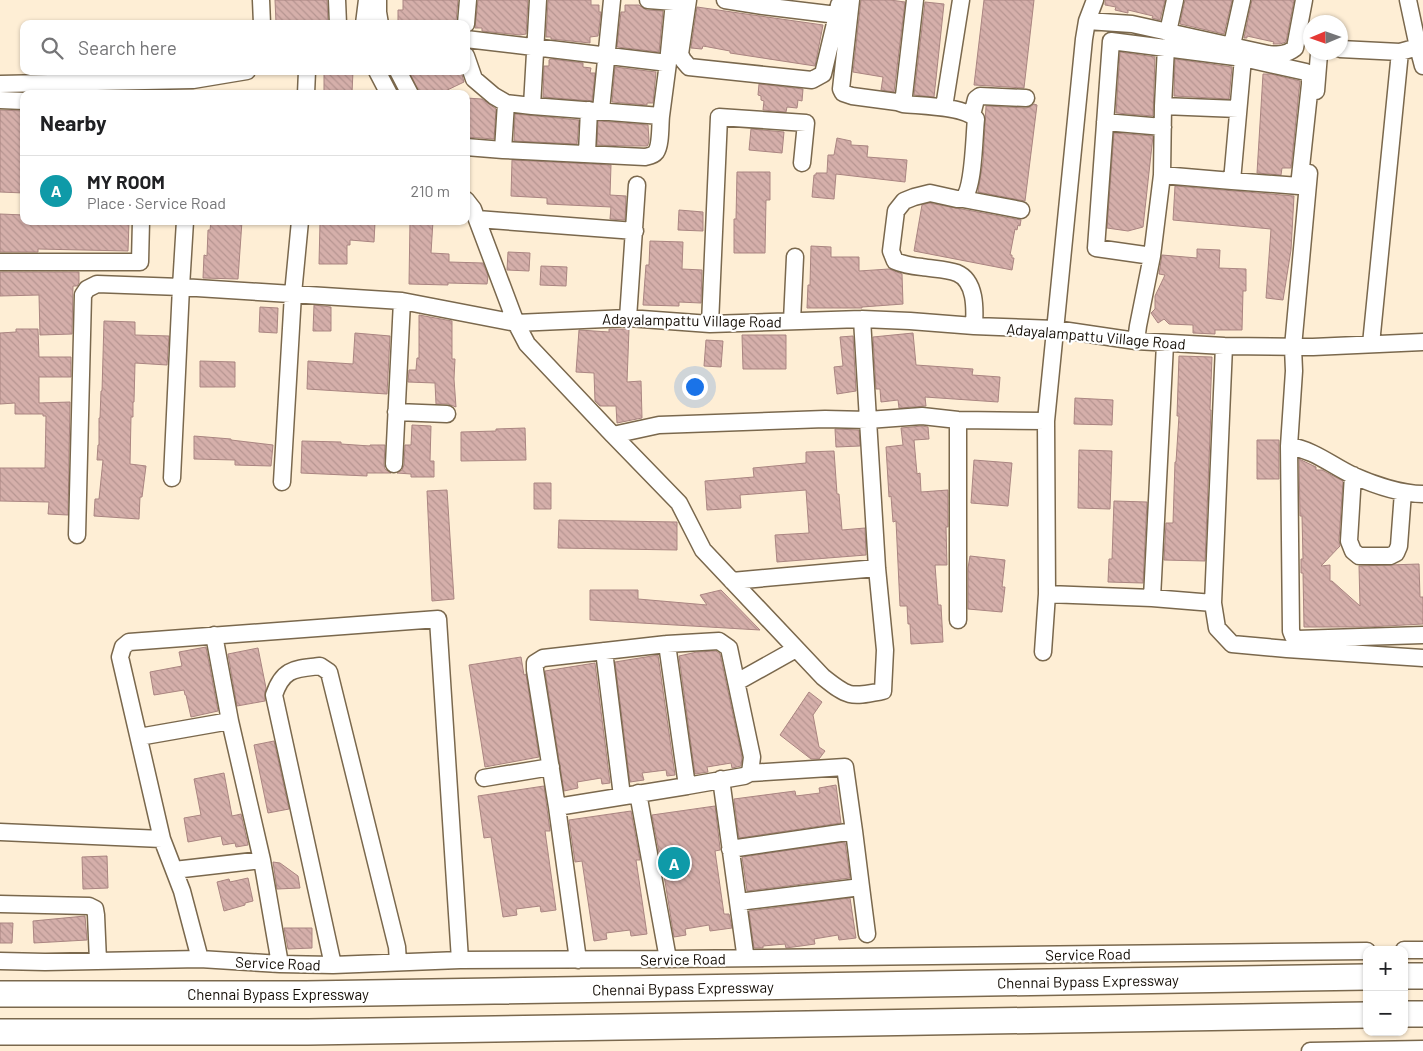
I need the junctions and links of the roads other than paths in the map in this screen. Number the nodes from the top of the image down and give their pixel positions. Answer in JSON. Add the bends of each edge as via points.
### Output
{"nodes":[{"id":1,"x":261,"y":0,"type":"edge"},
{"id":2,"x":337,"y":0,"type":"edge"},
{"id":3,"x":367,"y":0,"type":"edge"},
{"id":4,"x":378,"y":0,"type":"edge"},
{"id":5,"x":468,"y":0,"type":"edge"},
{"id":6,"x":538,"y":0,"type":"edge"},
{"id":7,"x":612,"y":0,"type":"edge"},
{"id":8,"x":648,"y":0,"type":"edge"},
{"id":9,"x":688,"y":0,"type":"edge"},
{"id":10,"x":725,"y":0,"type":"edge"},
{"id":11,"x":851,"y":0,"type":"edge"},
{"id":12,"x":915,"y":0,"type":"edge"},
{"id":13,"x":961,"y":0,"type":"edge"},
{"id":14,"x":1095,"y":0,"type":"edge"},
{"id":15,"x":1175,"y":0,"type":"edge"},
{"id":16,"x":1242,"y":0,"type":"edge"},
{"id":17,"x":1304,"y":0,"type":"edge"},
{"id":18,"x":1408,"y":0,"type":"edge"},
{"id":19,"x":764,"y":3,"type":"edge"},
{"id":20,"x":838,"y":8,"type":"edge"},
{"id":21,"x":262,"y":20,"type":"edge"},
{"id":22,"x":338,"y":20,"type":"edge"},
{"id":23,"x":364,"y":20,"type":"edge"},
{"id":24,"x":379,"y":20,"type":"edge"},
{"id":25,"x":466,"y":20,"type":"edge"},
{"id":26,"x":1087,"y":21,"type":"junction"},
{"id":27,"x":1167,"y":39,"type":"junction"},
{"id":28,"x":470,"y":40,"type":"edge"},
{"id":29,"x":1232,"y":46,"type":"junction"},
{"id":30,"x":1418,"y":47,"type":"junction"},
{"id":31,"x":535,"y":48,"type":"junction"},
{"id":32,"x":1348,"y":49,"type":"edge"},
{"id":33,"x":1400,"y":52,"type":"junction"},
{"id":34,"x":605,"y":55,"type":"junction"},
{"id":35,"x":1244,"y":58,"type":"junction"},
{"id":36,"x":1318,"y":60,"type":"edge"},
{"id":37,"x":668,"y":63,"type":"junction"},
{"id":38,"x":1423,"y":66,"type":"edge"},
{"id":39,"x":470,"y":68,"type":"edge"},
{"id":40,"x":234,"y":75,"type":"edge"},
{"id":41,"x":307,"y":75,"type":"edge"},
{"id":42,"x":379,"y":75,"type":"edge"},
{"id":43,"x":400,"y":75,"type":"edge"},
{"id":44,"x":0,"y":84,"type":"edge"},
{"id":45,"x":193,"y":87,"type":"edge"},
{"id":46,"x":306,"y":90,"type":"edge"},
{"id":47,"x":387,"y":90,"type":"edge"},
{"id":48,"x":408,"y":90,"type":"edge"},
{"id":49,"x":1026,"y":98,"type":"dead end"},
{"id":50,"x":0,"y":100,"type":"edge"},
{"id":51,"x":20,"y":100,"type":"edge"},
{"id":52,"x":506,"y":103,"type":"junction"},
{"id":53,"x":903,"y":104,"type":"junction"},
{"id":54,"x":532,"y":106,"type":"junction"},
{"id":55,"x":1163,"y":106,"type":"junction"},
{"id":56,"x":944,"y":107,"type":"junction"},
{"id":57,"x":1238,"y":109,"type":"junction"},
{"id":58,"x":595,"y":110,"type":"junction"},
{"id":59,"x":972,"y":115,"type":"junction"},
{"id":60,"x":661,"y":116,"type":"junction"},
{"id":61,"x":1105,"y":122,"type":"junction"},
{"id":62,"x":1163,"y":126,"type":"junction"},
{"id":63,"x":470,"y":147,"type":"edge"},
{"id":64,"x":503,"y":150,"type":"junction"},
{"id":65,"x":588,"y":153,"type":"junction"},
{"id":66,"x":802,"y":164,"type":"dead end"},
{"id":67,"x":1162,"y":175,"type":"junction"},
{"id":68,"x":1232,"y":181,"type":"junction"},
{"id":69,"x":637,"y":185,"type":"dead end"},
{"id":70,"x":963,"y":199,"type":"junction"},
{"id":71,"x":470,"y":205,"type":"edge"},
{"id":72,"x":1021,"y":210,"type":"dead end"},
{"id":73,"x":477,"y":219,"type":"junction"},
{"id":74,"x":141,"y":225,"type":"edge"},
{"id":75,"x":185,"y":225,"type":"edge"},
{"id":76,"x":300,"y":225,"type":"edge"},
{"id":77,"x":635,"y":231,"type":"junction"},
{"id":78,"x":1152,"y":256,"type":"junction"},
{"id":79,"x":794,"y":257,"type":"dead end"},
{"id":80,"x":0,"y":262,"type":"edge"},
{"id":81,"x":181,"y":287,"type":"junction"},
{"id":82,"x":293,"y":294,"type":"junction"},
{"id":83,"x":402,"y":301,"type":"junction"},
{"id":84,"x":628,"y":318,"type":"junction"},
{"id":85,"x":862,"y":319,"type":"junction"},
{"id":86,"x":792,"y":321,"type":"junction"},
{"id":87,"x":516,"y":323,"type":"junction"},
{"id":88,"x":710,"y":324,"type":"junction"},
{"id":89,"x":974,"y":326,"type":"junction"},
{"id":90,"x":1055,"y":329,"type":"junction"},
{"id":91,"x":1136,"y":341,"type":"junction"},
{"id":92,"x":1423,"y":342,"type":"edge"},
{"id":93,"x":1165,"y":344,"type":"junction"},
{"id":94,"x":1371,"y":344,"type":"junction"},
{"id":95,"x":1224,"y":346,"type":"junction"},
{"id":96,"x":1293,"y":347,"type":"junction"},
{"id":97,"x":396,"y":412,"type":"junction"},
{"id":98,"x":447,"y":414,"type":"dead end"},
{"id":99,"x":868,"y":420,"type":"junction"},
{"id":100,"x":958,"y":420,"type":"junction"},
{"id":101,"x":1046,"y":421,"type":"junction"},
{"id":102,"x":613,"y":435,"type":"junction"},
{"id":103,"x":1290,"y":446,"type":"junction"},
{"id":104,"x":394,"y":464,"type":"dead end"},
{"id":105,"x":1353,"y":475,"type":"junction"},
{"id":106,"x":172,"y":478,"type":"dead end"},
{"id":107,"x":282,"y":482,"type":"dead end"},
{"id":108,"x":1403,"y":492,"type":"junction"},
{"id":109,"x":1423,"y":494,"type":"edge"},
{"id":110,"x":77,"y":535,"type":"dead end"},
{"id":111,"x":878,"y":568,"type":"junction"},
{"id":112,"x":732,"y":581,"type":"junction"},
{"id":113,"x":1047,"y":594,"type":"junction"},
{"id":114,"x":1152,"y":598,"type":"junction"},
{"id":115,"x":1213,"y":603,"type":"junction"},
{"id":116,"x":958,"y":620,"type":"dead end"},
{"id":117,"x":1423,"y":635,"type":"edge"},
{"id":118,"x":214,"y":636,"type":"junction"},
{"id":119,"x":667,"y":644,"type":"junction"},
{"id":120,"x":796,"y":649,"type":"junction"},
{"id":121,"x":604,"y":650,"type":"junction"},
{"id":122,"x":1043,"y":652,"type":"dead end"},
{"id":123,"x":1423,"y":658,"type":"edge"},
{"id":124,"x":736,"y":682,"type":"junction"},
{"id":125,"x":230,"y":722,"type":"junction"},
{"id":126,"x":139,"y":737,"type":"junction"},
{"id":127,"x":551,"y":767,"type":"junction"},
{"id":128,"x":750,"y":773,"type":"junction"},
{"id":129,"x":484,"y":778,"type":"dead end"},
{"id":130,"x":720,"y":779,"type":"junction"},
{"id":131,"x":687,"y":786,"type":"junction"},
{"id":132,"x":630,"y":795,"type":"junction"},
{"id":133,"x":557,"y":807,"type":"junction"},
{"id":134,"x":854,"y":831,"type":"junction"},
{"id":135,"x":0,"y":832,"type":"edge"},
{"id":136,"x":162,"y":839,"type":"junction"},
{"id":137,"x":730,"y":849,"type":"junction"},
{"id":138,"x":262,"y":860,"type":"junction"},
{"id":139,"x":174,"y":870,"type":"junction"},
{"id":140,"x":861,"y":887,"type":"junction"},
{"id":141,"x":738,"y":902,"type":"junction"},
{"id":142,"x":0,"y":904,"type":"edge"},
{"id":143,"x":867,"y":934,"type":"dead end"},
{"id":144,"x":1408,"y":950,"type":"edge"},
{"id":145,"x":1423,"y":950,"type":"edge"},
{"id":146,"x":1363,"y":951,"type":"edge"},
{"id":147,"x":744,"y":953,"type":"dead end"},
{"id":148,"x":398,"y":955,"type":"junction"},
{"id":149,"x":332,"y":958,"type":"junction"},
{"id":150,"x":200,"y":959,"type":"junction"},
{"id":151,"x":668,"y":959,"type":"junction"},
{"id":152,"x":460,"y":960,"type":"junction"},
{"id":153,"x":578,"y":960,"type":"junction"},
{"id":154,"x":0,"y":961,"type":"edge"},
{"id":155,"x":98,"y":961,"type":"junction"},
{"id":156,"x":280,"y":964,"type":"junction"},
{"id":157,"x":1408,"y":976,"type":"edge"},
{"id":158,"x":1423,"y":976,"type":"edge"},
{"id":159,"x":1363,"y":977,"type":"edge"},
{"id":160,"x":0,"y":994,"type":"edge"},
{"id":161,"x":1408,"y":1014,"type":"edge"},
{"id":162,"x":1423,"y":1014,"type":"edge"},
{"id":163,"x":1363,"y":1015,"type":"edge"},
{"id":164,"x":0,"y":1032,"type":"edge"},
{"id":165,"x":1423,"y":1049,"type":"edge"},
{"id":166,"x":1310,"y":1051,"type":"edge"},
{"id":167,"x":1358,"y":1051,"type":"edge"}],
"edges":[{"from":1,"to":21,"type":"street"},
{"from":2,"to":22,"type":"street"},
{"from":3,"to":23,"type":"street"},
{"from":4,"to":24,"type":"street"},
{"from":5,"to":25,"type":"street"},
{"from":6,"to":31,"type":"street"},
{"from":7,"to":34,"type":"street"},
{"from":8,"to":37,"type":"street","via":[[674,2]]},
{"from":9,"to":20,"type":"street","via":[[680,54],[689,67],[812,80],[823,74]]},
{"from":10,"to":19,"type":"street"},
{"from":11,"to":53,"type":"street","via":[[841,89],[852,96]]},
{"from":12,"to":53,"type":"street"},
{"from":13,"to":56,"type":"street"},
{"from":14,"to":26,"type":"street"},
{"from":15,"to":27,"type":"street"},
{"from":16,"to":29,"type":"street"},
{"from":17,"to":29,"type":"street","via":[[1295,48],[1289,53],[1268,54]]},
{"from":18,"to":30,"type":"street"},
{"from":19,"to":20,"type":"street"},
{"from":26,"to":27,"type":"street","via":[[1132,24]]},
{"from":26,"to":90,"type":"street"},
{"from":27,"to":29,"type":"street"},
{"from":27,"to":35,"type":"street"},
{"from":27,"to":55,"type":"street"},
{"from":27,"to":61,"type":"street","via":[[1112,41]]},
{"from":28,"to":31,"type":"street"},
{"from":30,"to":33,"type":"street"},
{"from":30,"to":38,"type":"street"},
{"from":31,"to":34,"type":"street"},
{"from":31,"to":54,"type":"street"},
{"from":32,"to":33,"type":"street"},
{"from":33,"to":94,"type":"street"},
{"from":34,"to":37,"type":"street"},
{"from":34,"to":58,"type":"street"},
{"from":35,"to":57,"type":"street"},
{"from":35,"to":68,"type":"street","via":[[1306,72],[1310,84],[1299,186]]},
{"from":36,"to":96,"type":"street"},
{"from":37,"to":60,"type":"street"},
{"from":39,"to":52,"type":"street","via":[[474,79]]},
{"from":40,"to":45,"type":"street"},
{"from":41,"to":46,"type":"street"},
{"from":42,"to":47,"type":"street"},
{"from":43,"to":48,"type":"street"},
{"from":44,"to":45,"type":"street"},
{"from":49,"to":59,"type":"street","via":[[980,96],[976,99]]},
{"from":50,"to":51,"type":"street"},
{"from":52,"to":54,"type":"street"},
{"from":52,"to":64,"type":"street"},
{"from":53,"to":56,"type":"street"},
{"from":54,"to":58,"type":"street"},
{"from":55,"to":57,"type":"street"},
{"from":55,"to":62,"type":"street"},
{"from":56,"to":59,"type":"street"},
{"from":57,"to":68,"type":"street"},
{"from":58,"to":60,"type":"street"},
{"from":58,"to":65,"type":"street"},
{"from":59,"to":70,"type":"street","via":[[976,119],[971,175],[967,195]]},
{"from":60,"to":65,"type":"street","via":[[659,145],[652,156]]},
{"from":61,"to":62,"type":"street"},
{"from":61,"to":78,"type":"street","via":[[1096,248]]},
{"from":62,"to":67,"type":"street"},
{"from":63,"to":64,"type":"street"},
{"from":64,"to":65,"type":"street"},
{"from":66,"to":88,"type":"street","via":[[806,123],[719,117]]},
{"from":67,"to":68,"type":"street"},
{"from":67,"to":78,"type":"street"},
{"from":69,"to":77,"type":"street"},
{"from":70,"to":72,"type":"street"},
{"from":70,"to":89,"type":"street","via":[[930,193],[904,201],[896,211],[891,250],[895,261],[904,265],[948,271],[965,280],[975,305]]},
{"from":71,"to":73,"type":"street"},
{"from":73,"to":77,"type":"street"},
{"from":73,"to":87,"type":"street"},
{"from":74,"to":80,"type":"street","via":[[140,262]]},
{"from":75,"to":81,"type":"street"},
{"from":76,"to":82,"type":"street"},
{"from":77,"to":84,"type":"street"},
{"from":78,"to":91,"type":"street"},
{"from":79,"to":86,"type":"street"},
{"from":81,"to":82,"type":"street","name":"Adayalampattu Village Road"},
{"from":81,"to":106,"type":"street"},
{"from":81,"to":110,"type":"street","name":"Adayalampattu Village Road","via":[[97,284],[87,288],[83,295]]},
{"from":82,"to":83,"type":"street","name":"Adayalampattu Village Road"},
{"from":82,"to":107,"type":"street"},
{"from":83,"to":87,"type":"street","name":"Adayalampattu Village Road"},
{"from":83,"to":97,"type":"street"},
{"from":84,"to":87,"type":"street","name":"Adayalampattu Village Road"},
{"from":84,"to":88,"type":"street","name":"Adayalampattu Village Road"},
{"from":85,"to":86,"type":"street","name":"Adayalampattu Village Road"},
{"from":85,"to":89,"type":"street","name":"Adayalampattu Village Road"},
{"from":85,"to":99,"type":"street"},
{"from":86,"to":88,"type":"street","name":"Adayalampattu Village Road"},
{"from":87,"to":102,"type":"street","via":[[527,344]]},
{"from":89,"to":90,"type":"street","name":"Adayalampattu Village Road"},
{"from":90,"to":91,"type":"street","name":"Adayalampattu Village Road"},
{"from":90,"to":101,"type":"street"},
{"from":91,"to":93,"type":"street","name":"Adayalampattu Village Road"},
{"from":92,"to":94,"type":"street","name":"Adayalampattu Village Road"},
{"from":93,"to":95,"type":"street","name":"Adayalampattu Village Road"},
{"from":93,"to":114,"type":"street"},
{"from":94,"to":96,"type":"street","name":"Adayalampattu Village Road"},
{"from":95,"to":96,"type":"street","name":"Adayalampattu Village Road"},
{"from":95,"to":115,"type":"street"},
{"from":96,"to":103,"type":"street"},
{"from":97,"to":98,"type":"street"},
{"from":97,"to":104,"type":"street"},
{"from":99,"to":100,"type":"street","via":[[922,416]]},
{"from":99,"to":102,"type":"street","via":[[659,425]]},
{"from":99,"to":111,"type":"street"},
{"from":100,"to":101,"type":"street"},
{"from":100,"to":116,"type":"street"},
{"from":101,"to":113,"type":"street"},
{"from":102,"to":112,"type":"street","via":[[679,503],[703,550]]},
{"from":103,"to":105,"type":"street","via":[[1303,448]]},
{"from":103,"to":117,"type":"street","via":[[1293,636],[1297,639]]},
{"from":105,"to":108,"type":"street"},
{"from":105,"to":108,"type":"street","via":[[1349,541],[1359,556],[1390,556],[1396,553],[1400,546]]},
{"from":108,"to":109,"type":"street"},
{"from":111,"to":112,"type":"street"},
{"from":111,"to":120,"type":"street","via":[[885,650],[882,692],[856,696],[841,692]]},
{"from":112,"to":120,"type":"street"},
{"from":113,"to":114,"type":"street"},
{"from":113,"to":122,"type":"street"},
{"from":114,"to":115,"type":"street"},
{"from":115,"to":123,"type":"street","via":[[1217,628],[1232,644]]},
{"from":118,"to":125,"type":"street"},
{"from":118,"to":126,"type":"street","via":[[129,642],[123,647],[120,657]]},
{"from":118,"to":152,"type":"street","via":[[438,620]]},
{"from":119,"to":121,"type":"street"},
{"from":119,"to":124,"type":"street","via":[[724,644],[729,648]]},
{"from":119,"to":131,"type":"street"},
{"from":120,"to":124,"type":"street"},
{"from":121,"to":127,"type":"street","via":[[543,658],[535,663]]},
{"from":121,"to":132,"type":"street"},
{"from":124,"to":128,"type":"street","via":[[752,758]]},
{"from":125,"to":126,"type":"street"},
{"from":125,"to":138,"type":"street"},
{"from":126,"to":136,"type":"street"},
{"from":127,"to":129,"type":"street"},
{"from":127,"to":133,"type":"street"},
{"from":128,"to":130,"type":"street"},
{"from":128,"to":134,"type":"street","via":[[844,767]]},
{"from":130,"to":131,"type":"street"},
{"from":130,"to":137,"type":"street"},
{"from":131,"to":132,"type":"street"},
{"from":132,"to":133,"type":"street"},
{"from":132,"to":151,"type":"street"},
{"from":133,"to":153,"type":"street"},
{"from":134,"to":137,"type":"street"},
{"from":134,"to":140,"type":"street"},
{"from":135,"to":136,"type":"street"},
{"from":136,"to":139,"type":"street"},
{"from":137,"to":141,"type":"street"},
{"from":138,"to":139,"type":"street"},
{"from":138,"to":156,"type":"street"},
{"from":139,"to":150,"type":"street"},
{"from":140,"to":141,"type":"street"},
{"from":140,"to":143,"type":"street"},
{"from":141,"to":147,"type":"street"},
{"from":142,"to":155,"type":"street","via":[[89,906],[96,915]]},
{"from":144,"to":145,"type":"street"},
{"from":146,"to":151,"type":"street","name":"Service Road"},
{"from":148,"to":149,"type":"street","name":"Service Road"},
{"from":148,"to":149,"type":"street","via":[[329,672],[320,666],[287,673],[278,683],[274,695]]},
{"from":148,"to":152,"type":"street","name":"Service Road"},
{"from":149,"to":156,"type":"street","name":"Service Road"},
{"from":150,"to":155,"type":"street","name":"Service Road"},
{"from":150,"to":156,"type":"street","name":"Service Road"},
{"from":151,"to":153,"type":"street","name":"Service Road"},
{"from":152,"to":153,"type":"street","name":"Service Road"},
{"from":154,"to":155,"type":"street","name":"Service Road"},
{"from":157,"to":158,"type":"highway"},
{"from":159,"to":160,"type":"highway","name":"Chennai Bypass Expressway","via":[[306,994]]},
{"from":161,"to":162,"type":"highway"},
{"from":163,"to":164,"type":"highway","via":[[308,1032]]},
{"from":165,"to":167,"type":"street"},
{"from":166,"to":167,"type":"street"}]}
